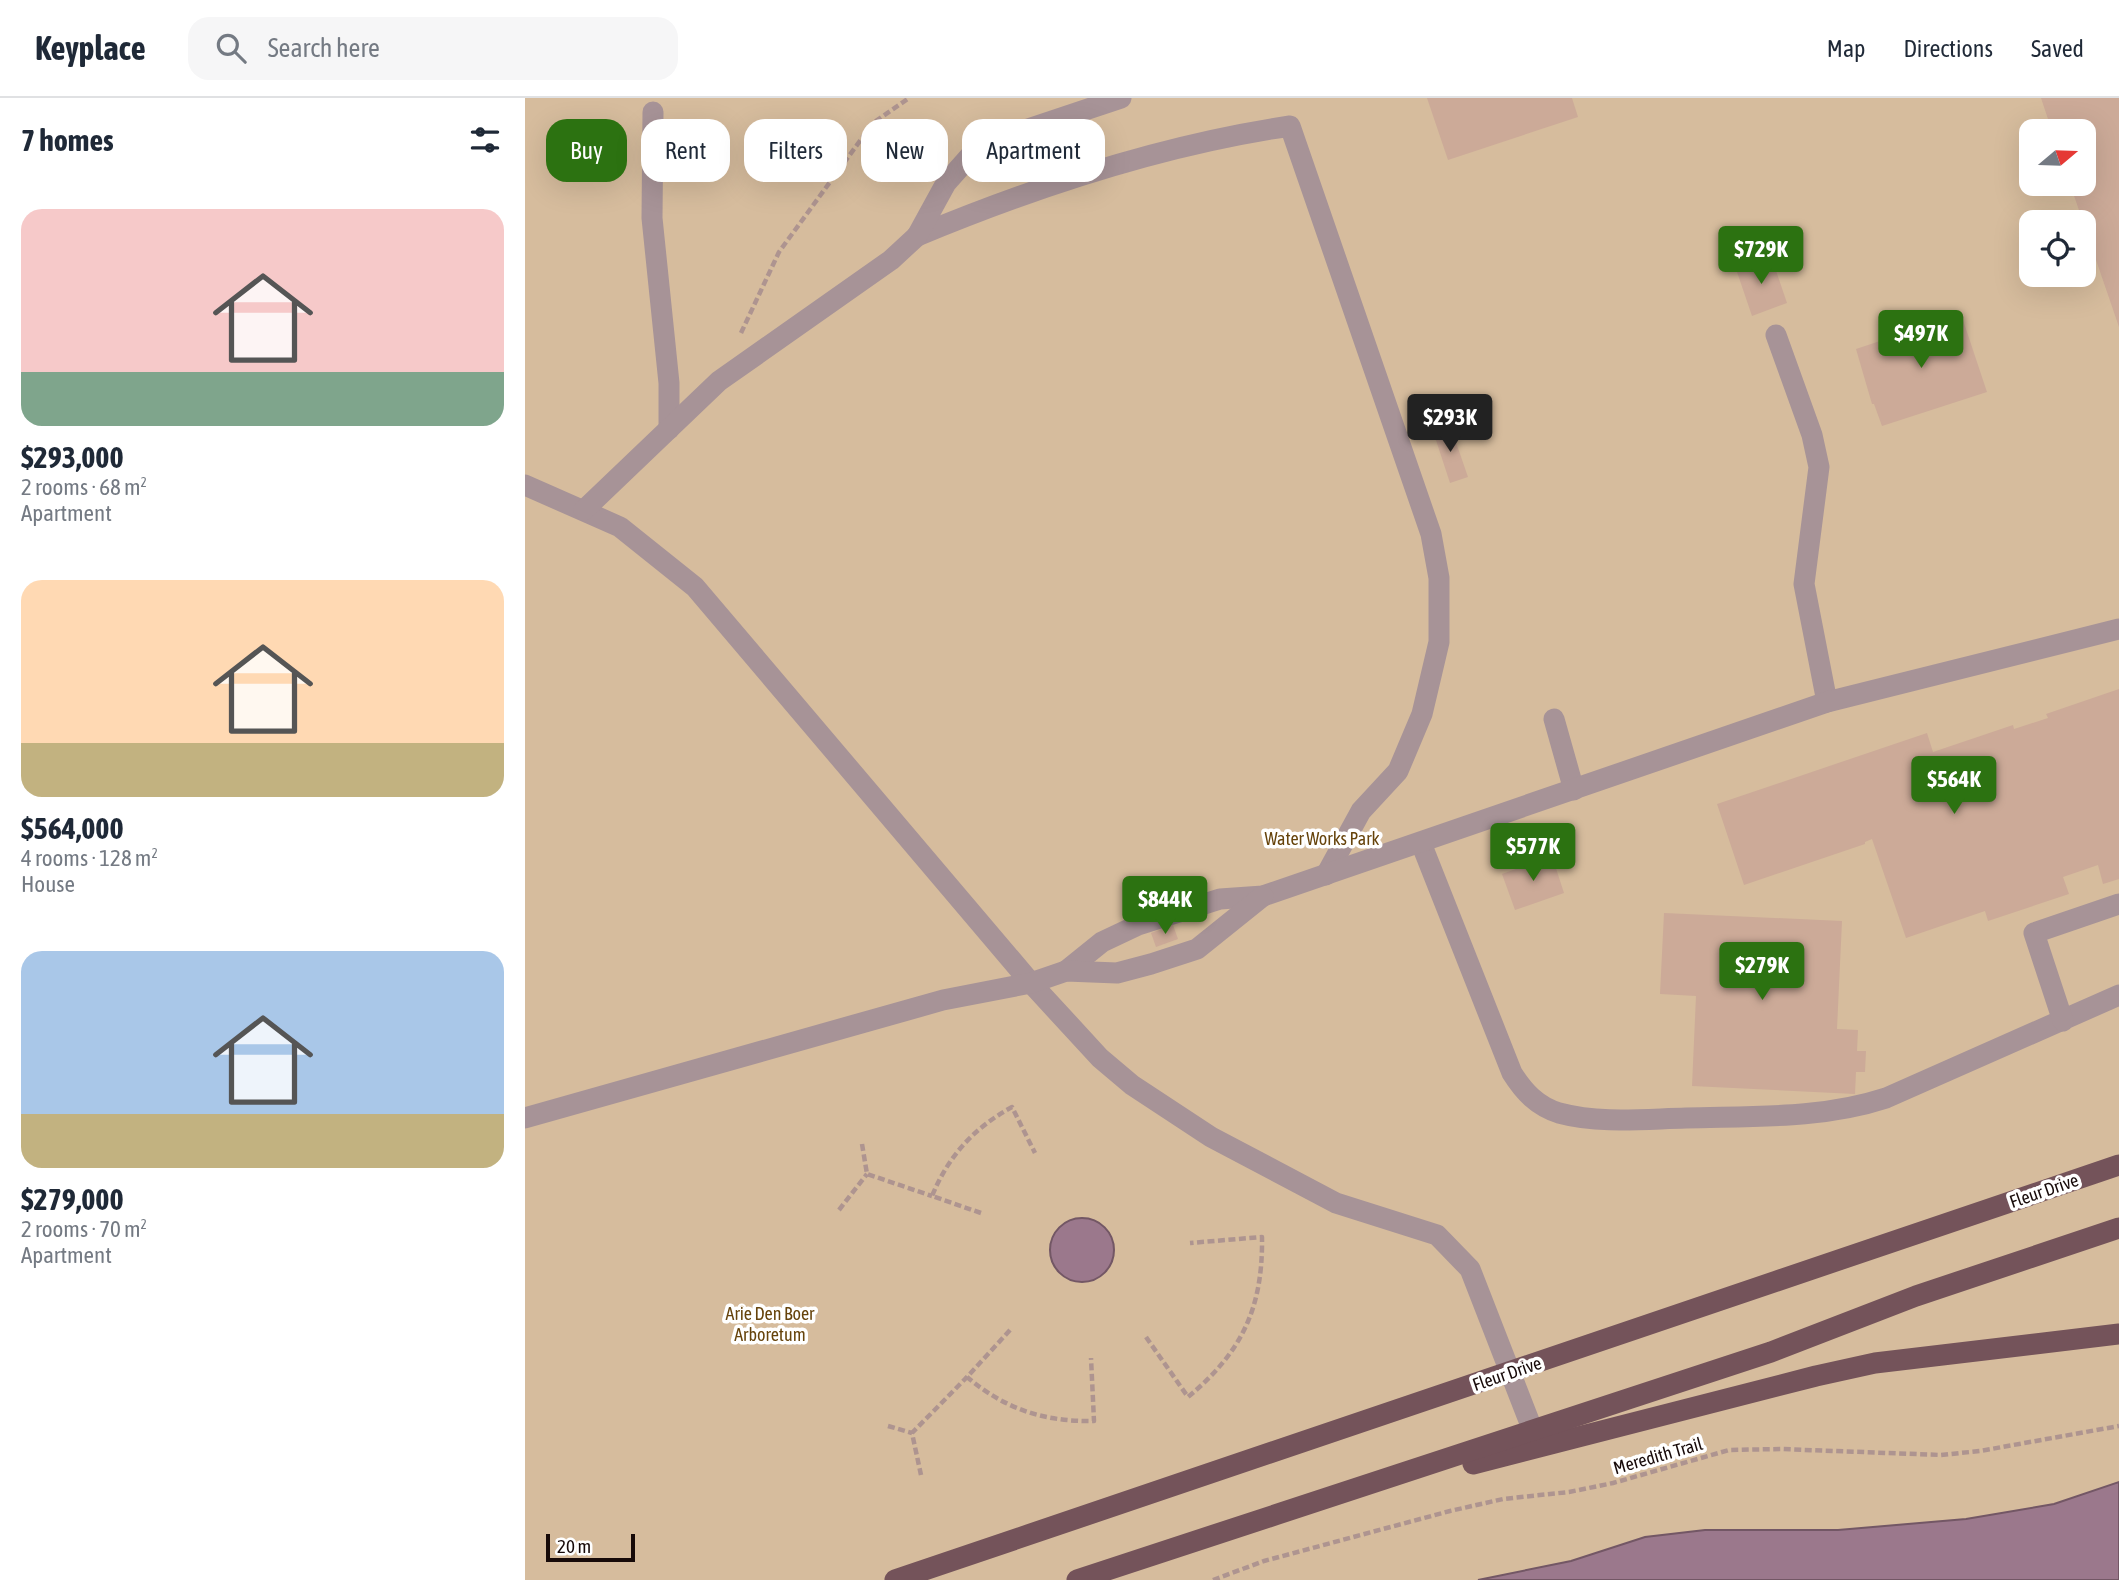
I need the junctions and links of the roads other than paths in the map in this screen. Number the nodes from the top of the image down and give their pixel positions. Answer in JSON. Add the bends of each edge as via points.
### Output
{"nodes":[{"id":1,"x":1121,"y":98,"type":"edge"},
{"id":2,"x":653,"y":112,"type":"dead end"},
{"id":3,"x":916,"y":236,"type":"junction"},
{"id":4,"x":1776,"y":335,"type":"dead end"},
{"id":5,"x":669,"y":429,"type":"junction"},
{"id":6,"x":525,"y":485,"type":"edge"},
{"id":7,"x":584,"y":510,"type":"junction"},
{"id":8,"x":2119,"y":629,"type":"edge"},
{"id":9,"x":1827,"y":702,"type":"junction"},
{"id":10,"x":1553,"y":719,"type":"dead end"},
{"id":11,"x":1574,"y":790,"type":"junction"},
{"id":12,"x":1421,"y":843,"type":"junction"},
{"id":13,"x":1326,"y":875,"type":"junction"},
{"id":14,"x":1263,"y":896,"type":"junction"},
{"id":15,"x":2119,"y":904,"type":"edge"},
{"id":16,"x":1066,"y":971,"type":"junction"},
{"id":17,"x":1031,"y":983,"type":"junction"},
{"id":18,"x":2119,"y":995,"type":"edge"},
{"id":19,"x":2063,"y":1021,"type":"junction"},
{"id":20,"x":525,"y":1118,"type":"edge"},
{"id":21,"x":2119,"y":1166,"type":"edge"},
{"id":22,"x":2119,"y":1228,"type":"edge"},
{"id":23,"x":2119,"y":1334,"type":"edge"},
{"id":24,"x":1511,"y":1373,"type":"junction"},
{"id":25,"x":1533,"y":1431,"type":"junction"},
{"id":26,"x":1274,"y":1515,"type":"junction"},
{"id":27,"x":895,"y":1580,"type":"edge"},
{"id":28,"x":1077,"y":1580,"type":"edge"}],
"edges":[{"from":1,"to":3,"type":"lane","via":[[995,140],[970,156],[946,183]]},
{"from":2,"to":5,"type":"lane","via":[[652,218],[669,383]]},
{"from":3,"to":5,"type":"lane","via":[[891,260],[719,381]]},
{"from":3,"to":13,"type":"lane","via":[[990,205],[1124,162],[1236,134],[1290,126],[1431,534],[1439,578],[1439,642],[1422,714],[1398,771],[1361,811]]},
{"from":4,"to":9,"type":"lane","via":[[1819,467],[1800,614]]},
{"from":5,"to":7,"type":"lane"},
{"from":6,"to":7,"type":"lane"},
{"from":7,"to":17,"type":"lane","via":[[620,527],[695,587]]},
{"from":8,"to":9,"type":"lane"},
{"from":9,"to":11,"type":"lane"},
{"from":10,"to":11,"type":"lane"},
{"from":11,"to":12,"type":"lane"},
{"from":12,"to":13,"type":"lane"},
{"from":12,"to":19,"type":"lane","via":[[1512,1073],[1539,1105],[1559,1113],[1602,1120],[1827,1112],[1862,1106]]},
{"from":13,"to":14,"type":"lane"},
{"from":14,"to":16,"type":"lane","via":[[1220,899],[1138,925],[1102,942]]},
{"from":14,"to":16,"type":"lane","via":[[1197,948],[1117,972]]},
{"from":15,"to":19,"type":"lane","via":[[2034,933]]},
{"from":16,"to":17,"type":"lane"},
{"from":17,"to":20,"type":"lane","via":[[943,1000]]},
{"from":17,"to":24,"type":"lane","via":[[1100,1058],[1211,1137],[1336,1203],[1437,1236],[1470,1269]]},
{"from":18,"to":19,"type":"lane"},
{"from":21,"to":24,"type":"main road","name":"Fleur Drive"},
{"from":22,"to":25,"type":"main road"},
{"from":23,"to":26,"type":"main road","via":[[1889,1362],[1816,1376]]},
{"from":24,"to":25,"type":"lane"},
{"from":24,"to":27,"type":"main road","name":"Fleur Drive"},
{"from":25,"to":26,"type":"main road"},
{"from":26,"to":28,"type":"main road"}]}
